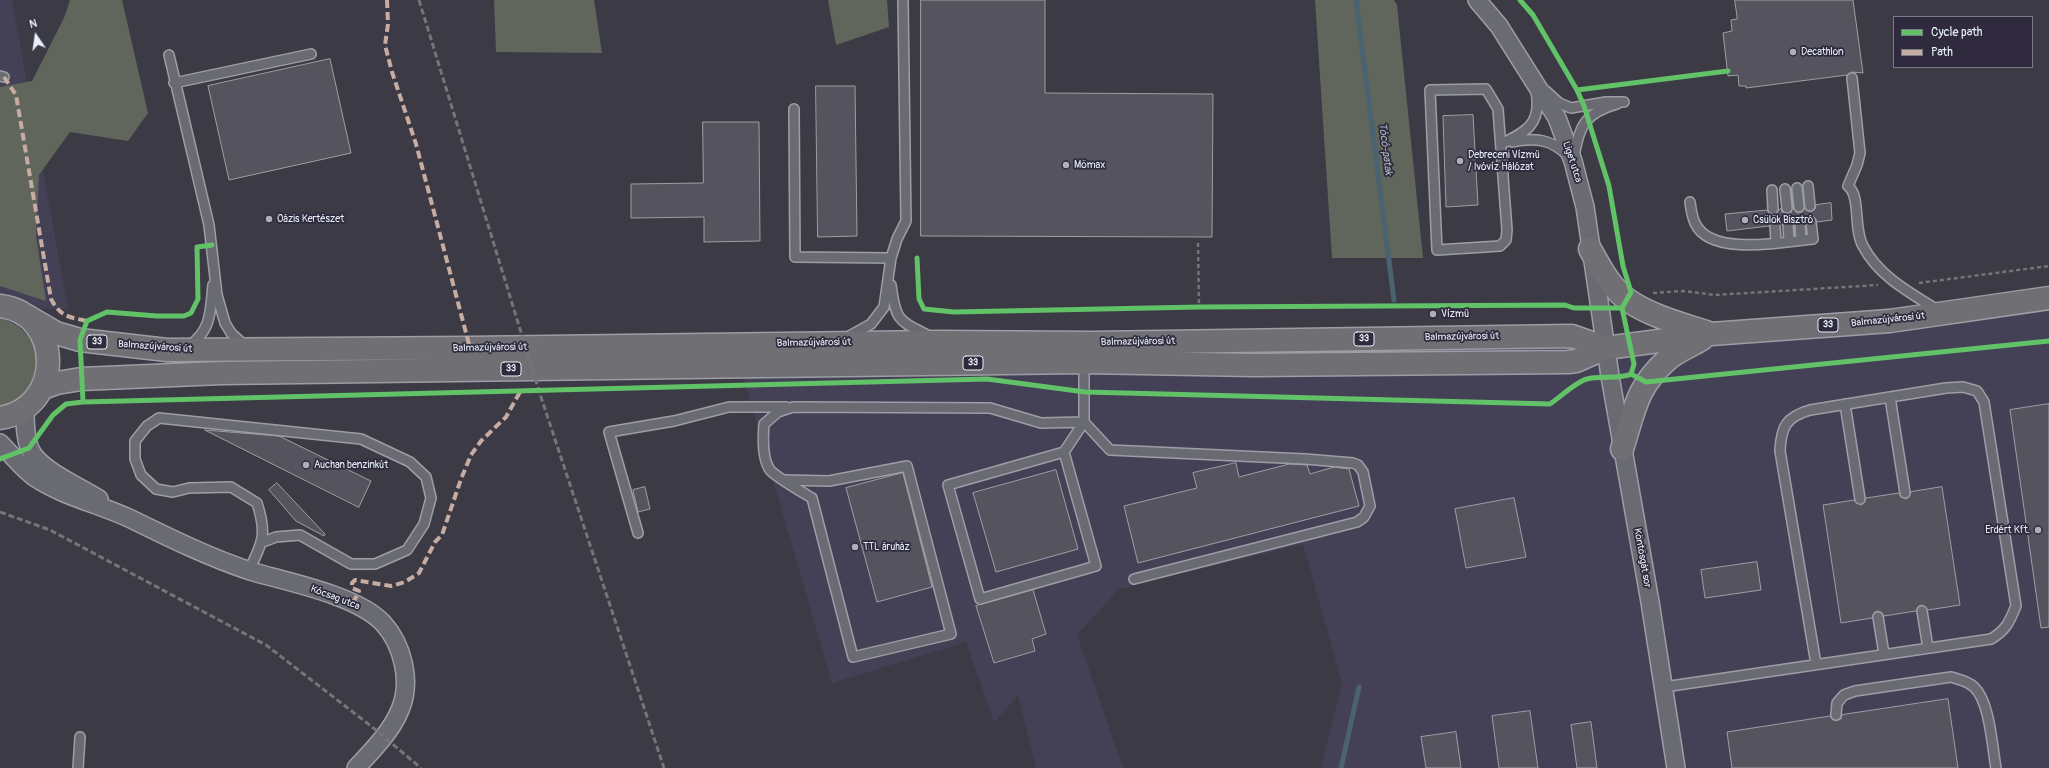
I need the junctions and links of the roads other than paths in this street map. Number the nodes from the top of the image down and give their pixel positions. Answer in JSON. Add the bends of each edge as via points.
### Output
{"nodes":[{"id":1,"x":903,"y":0,"type":"edge"},
{"id":2,"x":1478,"y":0,"type":"edge"},
{"id":3,"x":311,"y":54,"type":"dead end"},
{"id":4,"x":169,"y":55,"type":"dead end"},
{"id":5,"x":1852,"y":78,"type":"dead end"},
{"id":6,"x":1534,"y":81,"type":"junction"},
{"id":7,"x":174,"y":83,"type":"junction"},
{"id":8,"x":794,"y":108,"type":"dead end"},
{"id":9,"x":1501,"y":144,"type":"junction"},
{"id":10,"x":1573,"y":161,"type":"junction"},
{"id":11,"x":1808,"y":186,"type":"dead end"},
{"id":12,"x":1798,"y":188,"type":"dead end"},
{"id":13,"x":1785,"y":189,"type":"dead end"},
{"id":14,"x":1772,"y":190,"type":"dead end"},
{"id":15,"x":1690,"y":202,"type":"dead end"},
{"id":16,"x":1810,"y":206,"type":"dead end"},
{"id":17,"x":1799,"y":207,"type":"dead end"},
{"id":18,"x":1786,"y":208,"type":"dead end"},
{"id":19,"x":1773,"y":209,"type":"dead end"},
{"id":20,"x":1811,"y":222,"type":"dead end"},
{"id":21,"x":1800,"y":223,"type":"dead end"},
{"id":22,"x":1788,"y":224,"type":"dead end"},
{"id":23,"x":1774,"y":226,"type":"dead end"},
{"id":24,"x":1801,"y":240,"type":"junction"},
{"id":25,"x":1789,"y":241,"type":"junction"},
{"id":26,"x":1776,"y":242,"type":"junction"},
{"id":27,"x":1590,"y":249,"type":"junction"},
{"id":28,"x":891,"y":258,"type":"junction"},
{"id":29,"x":890,"y":276,"type":"junction"},
{"id":30,"x":214,"y":280,"type":"junction"},
{"id":31,"x":2049,"y":298,"type":"edge"},
{"id":32,"x":0,"y":306,"type":"edge"},
{"id":33,"x":1944,"y":314,"type":"junction"},
{"id":34,"x":27,"y":316,"type":"junction"},
{"id":35,"x":1711,"y":334,"type":"junction"},
{"id":36,"x":938,"y":342,"type":"junction"},
{"id":37,"x":837,"y":343,"type":"junction"},
{"id":38,"x":1606,"y":348,"type":"junction"},
{"id":39,"x":172,"y":349,"type":"junction"},
{"id":40,"x":252,"y":350,"type":"junction"},
{"id":41,"x":1084,"y":362,"type":"junction"},
{"id":42,"x":43,"y":388,"type":"junction"},
{"id":43,"x":1890,"y":397,"type":"junction"},
{"id":44,"x":1845,"y":404,"type":"junction"},
{"id":45,"x":793,"y":407,"type":"junction"},
{"id":46,"x":25,"y":410,"type":"junction"},
{"id":47,"x":0,"y":418,"type":"edge"},
{"id":48,"x":1084,"y":422,"type":"junction"},
{"id":49,"x":0,"y":443,"type":"edge"},
{"id":50,"x":1622,"y":449,"type":"junction"},
{"id":51,"x":1064,"y":452,"type":"junction"},
{"id":52,"x":785,"y":480,"type":"junction"},
{"id":53,"x":1905,"y":493,"type":"dead end"},
{"id":54,"x":1860,"y":499,"type":"dead end"},
{"id":55,"x":129,"y":518,"type":"junction"},
{"id":56,"x":638,"y":533,"type":"dead end"},
{"id":57,"x":263,"y":542,"type":"junction"},
{"id":58,"x":249,"y":570,"type":"junction"},
{"id":59,"x":1134,"y":579,"type":"dead end"},
{"id":60,"x":1922,"y":610,"type":"dead end"},
{"id":61,"x":1878,"y":617,"type":"dead end"},
{"id":62,"x":1928,"y":648,"type":"junction"},
{"id":63,"x":1884,"y":654,"type":"junction"},
{"id":64,"x":1816,"y":664,"type":"junction"},
{"id":65,"x":1664,"y":687,"type":"junction"},
{"id":66,"x":1836,"y":715,"type":"dead end"},
{"id":67,"x":80,"y":738,"type":"dead end"},
{"id":68,"x":78,"y":768,"type":"edge"},
{"id":69,"x":356,"y":768,"type":"edge"},
{"id":70,"x":1676,"y":768,"type":"edge"},
{"id":71,"x":1996,"y":768,"type":"edge"}],
"edges":[{"from":1,"to":28,"type":"lane","via":[[906,221]]},
{"from":2,"to":6,"type":"street","name":"Liget utca","via":[[1499,26]]},
{"from":3,"to":7,"type":"lane"},
{"from":4,"to":7,"type":"lane"},
{"from":5,"to":33,"type":"lane","via":[[1860,153],[1858,165],[1848,186],[1853,190],[1856,200],[1858,235],[1877,267],[1899,286]]},
{"from":6,"to":9,"type":"lane","via":[[1538,102],[1536,119],[1525,132]]},
{"from":6,"to":10,"type":"street","name":"Liget utca","via":[[1557,118]]},
{"from":6,"to":10,"type":"lane","via":[[1559,103],[1571,108],[1606,102],[1624,102],[1588,118],[1580,130]]},
{"from":7,"to":30,"type":"lane","via":[[209,225]]},
{"from":8,"to":28,"type":"lane","via":[[796,257]]},
{"from":9,"to":9,"type":"lane","via":[[1506,240],[1500,246],[1437,250],[1430,90],[1486,89],[1498,109]]},
{"from":9,"to":10,"type":"lane","via":[[1522,140],[1545,141],[1552,143]]},
{"from":10,"to":27,"type":"street","name":"Liget utca","via":[[1585,207]]},
{"from":11,"to":16,"type":"lane"},
{"from":12,"to":17,"type":"lane"},
{"from":13,"to":18,"type":"lane"},
{"from":14,"to":19,"type":"lane"},
{"from":15,"to":26,"type":"lane","via":[[1695,224],[1707,236],[1722,243],[1740,245]]},
{"from":20,"to":24,"type":"lane","via":[[1813,239]]},
{"from":21,"to":24,"type":"lane"},
{"from":22,"to":25,"type":"lane"},
{"from":23,"to":26,"type":"lane"},
{"from":24,"to":25,"type":"lane"},
{"from":25,"to":26,"type":"lane"},
{"from":27,"to":35,"type":"main road","via":[[1606,278],[1653,313]]},
{"from":27,"to":38,"type":"street","name":"Liget utca"},
{"from":28,"to":29,"type":"lane"},
{"from":29,"to":36,"type":"lane","via":[[894,309],[900,319]]},
{"from":29,"to":37,"type":"lane","via":[[884,307],[871,324]]},
{"from":30,"to":39,"type":"lane","via":[[208,324],[200,338],[189,346]]},
{"from":30,"to":40,"type":"lane","via":[[225,323],[231,333]]},
{"from":31,"to":33,"type":"main road","name":"Balmazújvárosi út","number":"33"},
{"from":32,"to":34,"type":"main road","number":"33","via":[[9,307]]},
{"from":33,"to":35,"type":"main road","name":"Balmazújvárosi út","number":"33","via":[[1890,321]]},
{"from":34,"to":39,"type":"main road","name":"Balmazújvárosi út","number":"33","via":[[56,333],[80,340]]},
{"from":34,"to":42,"type":"main road","number":"33","via":[[40,331],[48,349],[49,369]]},
{"from":35,"to":38,"type":"main road","name":"Balmazújvárosi út","number":"33"},
{"from":35,"to":50,"type":"main road","via":[[1668,359],[1646,382],[1638,397]]},
{"from":36,"to":37,"type":"main road","name":"Balmazújvárosi út","number":"33"},
{"from":36,"to":38,"type":"main road","name":"Balmazújvárosi út","number":"33","via":[[1093,343],[1572,336]]},
{"from":37,"to":40,"type":"main road","name":"Balmazújvárosi út","number":"33"},
{"from":38,"to":41,"type":"main road","name":"Balmazújvárosi út","number":"33","via":[[1568,362],[1254,366]]},
{"from":38,"to":50,"type":"street","name":"Köntösgát sor"},
{"from":39,"to":40,"type":"main road","name":"Balmazújvárosi út","number":"33"},
{"from":41,"to":42,"type":"main road","name":"Balmazújvárosi út","number":"33","via":[[229,373],[81,378]]},
{"from":41,"to":48,"type":"lane"},
{"from":42,"to":46,"type":"main road","number":"33"},
{"from":43,"to":44,"type":"lane"},
{"from":43,"to":53,"type":"lane"},
{"from":43,"to":62,"type":"lane","via":[[1963,387],[1977,391],[1984,402],[2016,606],[2002,632],[1991,639]]},
{"from":44,"to":54,"type":"lane"},
{"from":44,"to":64,"type":"lane","via":[[1800,413],[1784,426],[1781,436],[1780,451]]},
{"from":45,"to":48,"type":"lane","via":[[990,408],[1041,423]]},
{"from":45,"to":52,"type":"lane","via":[[778,412],[764,424],[762,445],[770,470]]},
{"from":45,"to":56,"type":"lane","via":[[729,407],[674,421],[609,432]]},
{"from":46,"to":47,"type":"main road","number":"33"},
{"from":46,"to":55,"type":"street","name":"Kócsag utca","via":[[29,448],[36,459],[48,469]]},
{"from":48,"to":51,"type":"lane"},
{"from":48,"to":59,"type":"lane","via":[[1110,450],[1353,463],[1363,472],[1370,506],[1364,517],[1357,522]]},
{"from":49,"to":55,"type":"street","name":"Kócsag utca","via":[[34,477],[60,492]]},
{"from":50,"to":65,"type":"street","name":"Köntösgát sor"},
{"from":51,"to":51,"type":"lane","via":[[948,485],[980,599],[1096,566]]},
{"from":52,"to":52,"type":"lane","via":[[812,498],[853,657],[951,634],[907,466],[829,481]]},
{"from":55,"to":58,"type":"street","name":"Kócsag utca","via":[[200,552]]},
{"from":57,"to":57,"type":"lane","via":[[276,537],[300,536],[351,564],[375,564],[407,550],[424,524],[431,498],[426,478],[410,462],[360,439],[159,418],[146,426],[135,441],[135,459],[141,475],[156,489],[173,492],[211,486],[231,487],[244,494],[257,502],[263,521]]},
{"from":57,"to":58,"type":"lane"},
{"from":58,"to":69,"type":"street","name":"Kócsag utca","via":[[354,603],[382,622],[394,637],[402,654],[405,672],[405,692],[400,710]]},
{"from":60,"to":62,"type":"lane"},
{"from":61,"to":63,"type":"lane"},
{"from":62,"to":63,"type":"lane"},
{"from":63,"to":64,"type":"lane"},
{"from":64,"to":65,"type":"lane"},
{"from":65,"to":70,"type":"street","name":"Köntösgát sor"},
{"from":66,"to":71,"type":"lane","via":[[1837,703],[1844,695],[1855,691],[1951,678],[1964,681],[1974,687],[1982,697]]},
{"from":67,"to":68,"type":"lane"}]}
